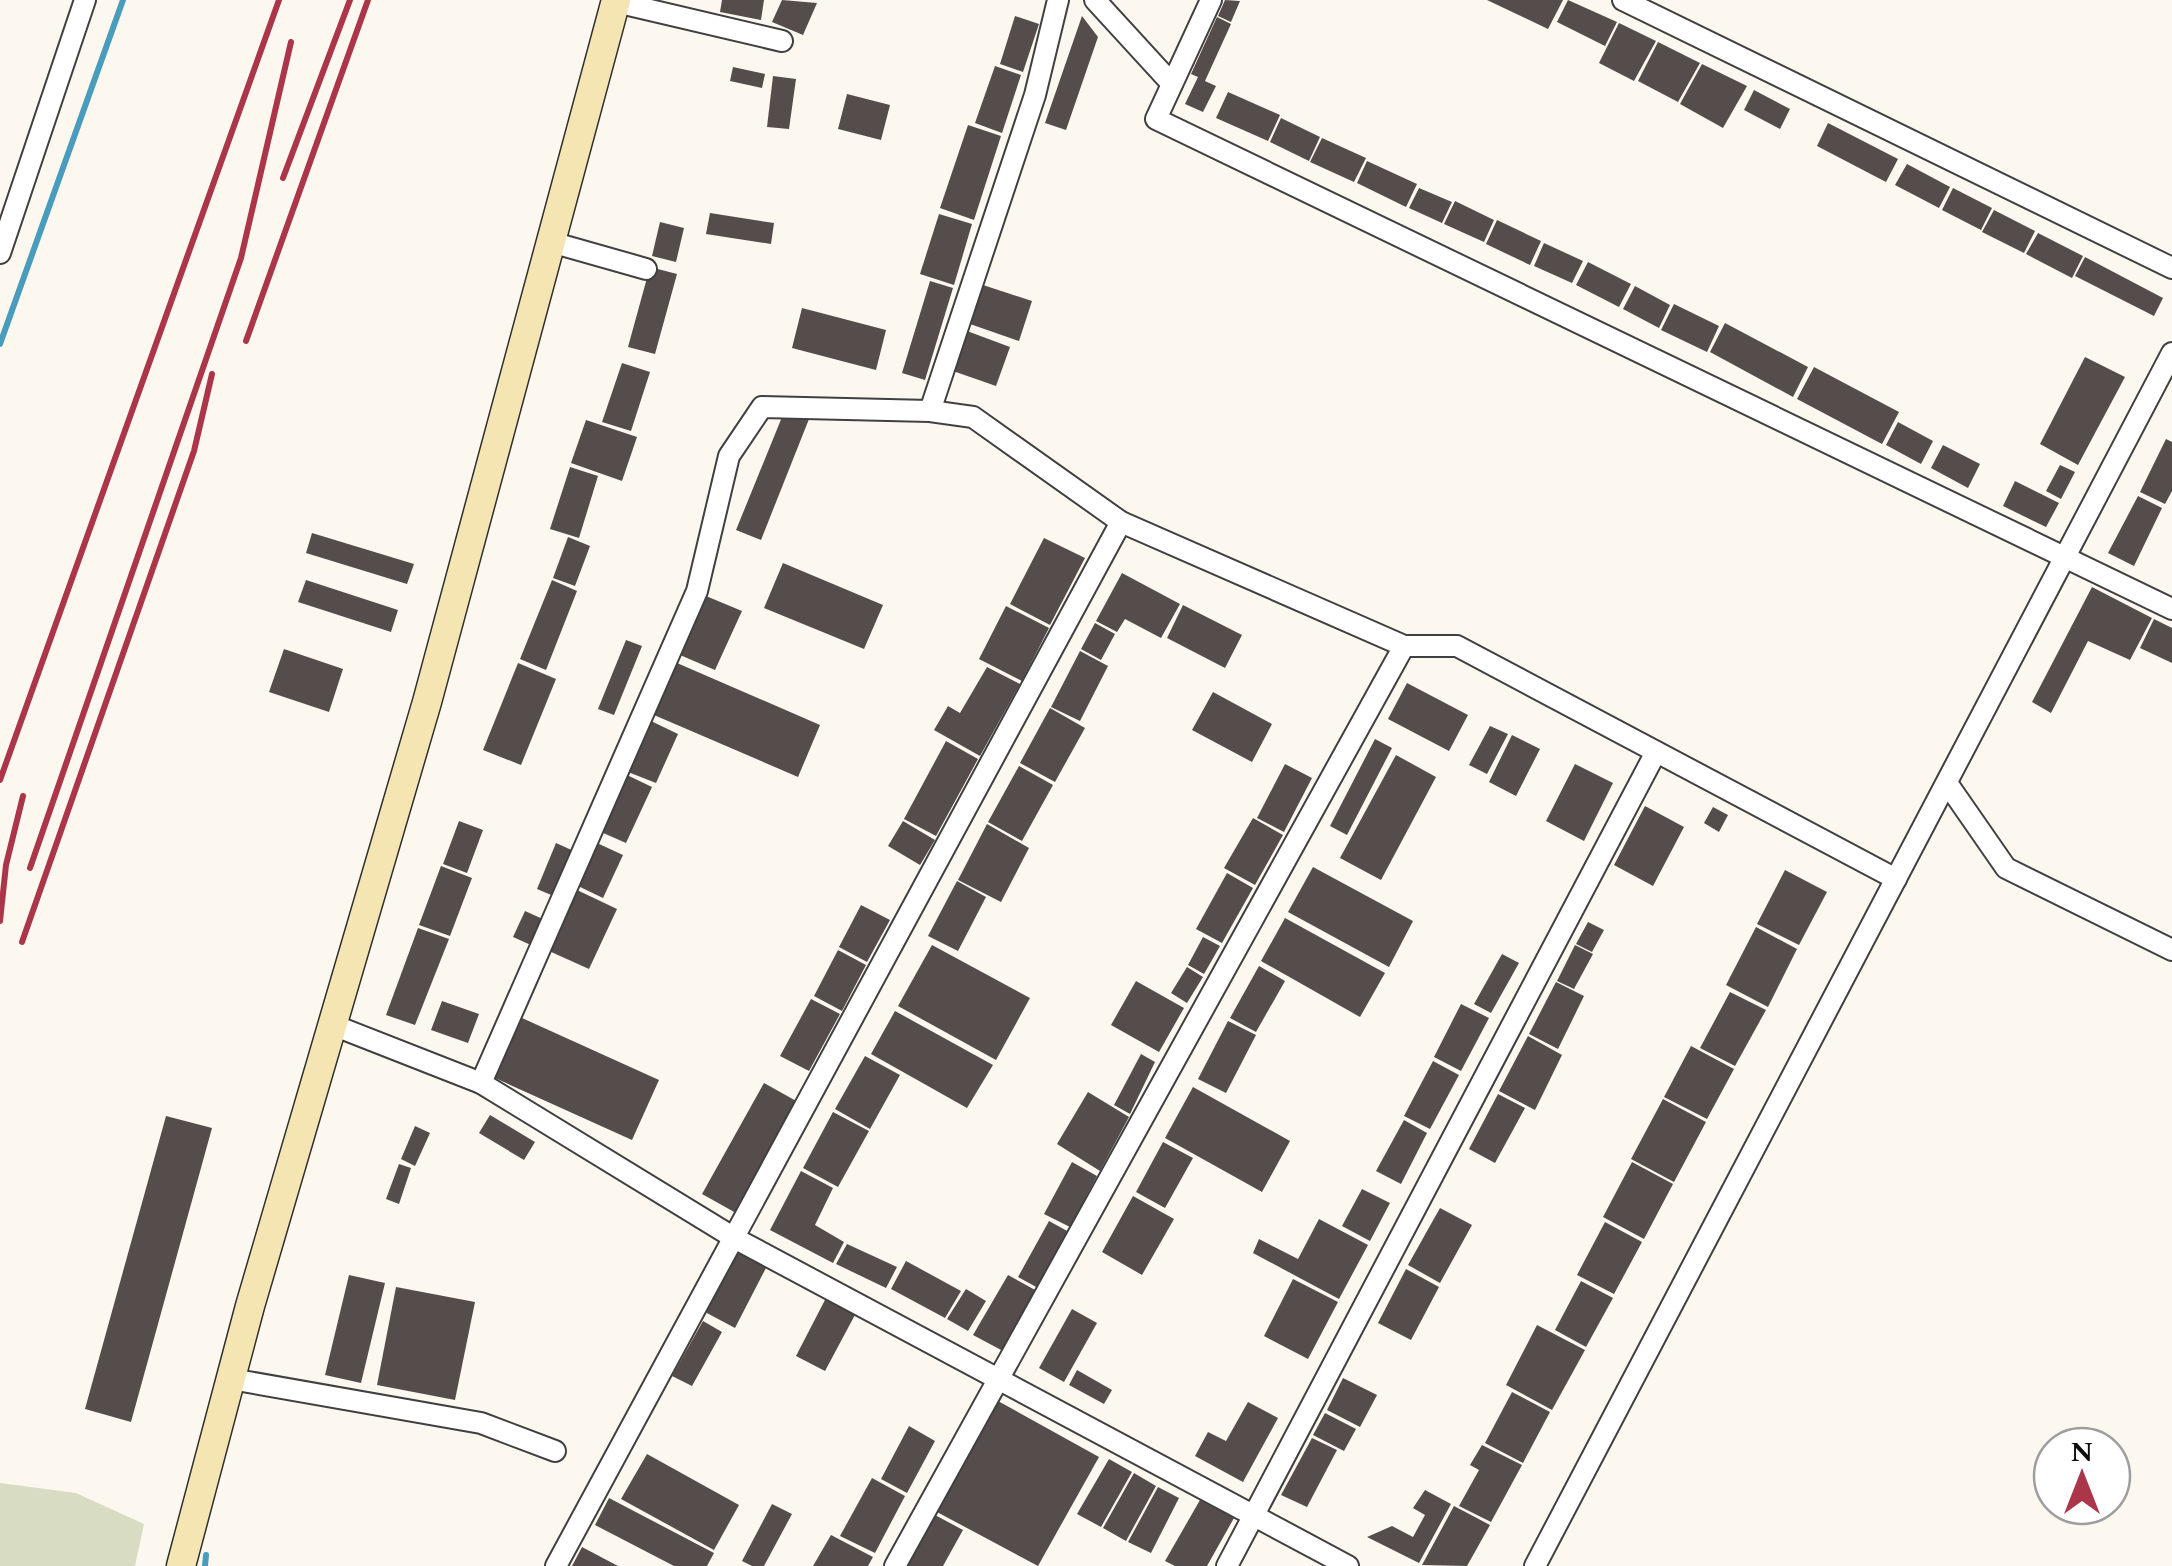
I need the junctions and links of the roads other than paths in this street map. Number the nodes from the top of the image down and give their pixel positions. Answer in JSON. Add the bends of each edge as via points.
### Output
{"nodes":[{"id":1,"x":85,"y":0,"type":"edge"},
{"id":2,"x":1058,"y":0,"type":"edge"},
{"id":3,"x":1095,"y":0,"type":"edge"},
{"id":4,"x":1211,"y":0,"type":"edge"},
{"id":5,"x":1622,"y":0,"type":"edge"},
{"id":6,"x":616,"y":1,"type":"edge"},
{"id":7,"x":782,"y":41,"type":"dead end"},
{"id":8,"x":1172,"y":84,"type":"junction"},
{"id":9,"x":551,"y":242,"type":"junction"},
{"id":10,"x":0,"y":253,"type":"edge"},
{"id":11,"x":2172,"y":268,"type":"edge"},
{"id":12,"x":646,"y":269,"type":"dead end"},
{"id":13,"x":2172,"y":353,"type":"edge"},
{"id":14,"x":930,"y":411,"type":"junction"},
{"id":15,"x":1121,"y":522,"type":"junction"},
{"id":16,"x":2065,"y":557,"type":"junction"},
{"id":17,"x":2172,"y":609,"type":"edge"},
{"id":18,"x":1404,"y":646,"type":"junction"},
{"id":19,"x":1656,"y":752,"type":"junction"},
{"id":20,"x":1946,"y":783,"type":"junction"},
{"id":21,"x":1896,"y":879,"type":"junction"},
{"id":22,"x":2172,"y":950,"type":"edge"},
{"id":23,"x":334,"y":1025,"type":"junction"},
{"id":24,"x":481,"y":1083,"type":"junction"},
{"id":25,"x":736,"y":1239,"type":"junction"},
{"id":26,"x":231,"y":1379,"type":"junction"},
{"id":27,"x":1000,"y":1380,"type":"junction"},
{"id":28,"x":556,"y":1451,"type":"dead end"},
{"id":29,"x":1254,"y":1516,"type":"junction"},
{"id":30,"x":181,"y":1566,"type":"edge"},
{"id":31,"x":556,"y":1566,"type":"edge"},
{"id":32,"x":895,"y":1566,"type":"edge"},
{"id":33,"x":1226,"y":1566,"type":"edge"},
{"id":34,"x":1348,"y":1566,"type":"edge"},
{"id":35,"x":1536,"y":1566,"type":"edge"}],
"edges":[{"from":1,"to":10,"type":"street"},
{"from":2,"to":14,"type":"street","via":[[1035,95]]},
{"from":3,"to":8,"type":"street"},
{"from":4,"to":8,"type":"street"},
{"from":5,"to":11,"type":"street"},
{"from":6,"to":7,"type":"street"},
{"from":6,"to":9,"type":"main road"},
{"from":8,"to":16,"type":"street","via":[[1156,120]]},
{"from":9,"to":12,"type":"street"},
{"from":9,"to":23,"type":"main road"},
{"from":13,"to":16,"type":"street"},
{"from":14,"to":15,"type":"street","via":[[973,417]]},
{"from":14,"to":24,"type":"street","via":[[762,408],[729,456],[697,591]]},
{"from":15,"to":18,"type":"street"},
{"from":15,"to":25,"type":"street"},
{"from":16,"to":17,"type":"street"},
{"from":16,"to":20,"type":"street"},
{"from":18,"to":19,"type":"street","via":[[1457,646]]},
{"from":18,"to":27,"type":"street"},
{"from":19,"to":21,"type":"street"},
{"from":19,"to":29,"type":"street"},
{"from":20,"to":21,"type":"street"},
{"from":20,"to":22,"type":"street","via":[[2006,868]]},
{"from":21,"to":35,"type":"street"},
{"from":23,"to":24,"type":"street"},
{"from":23,"to":26,"type":"main road"},
{"from":24,"to":25,"type":"street"},
{"from":25,"to":27,"type":"street"},
{"from":25,"to":31,"type":"street"},
{"from":26,"to":28,"type":"street","via":[[481,1423]]},
{"from":26,"to":30,"type":"main road"},
{"from":27,"to":29,"type":"street"},
{"from":27,"to":32,"type":"street"},
{"from":29,"to":33,"type":"street"},
{"from":29,"to":34,"type":"street"}]}
